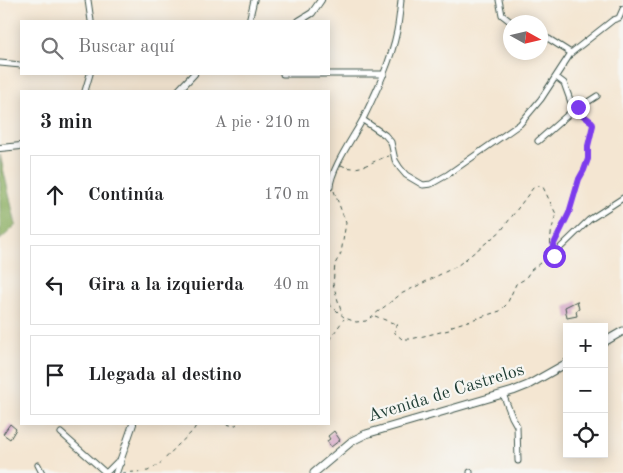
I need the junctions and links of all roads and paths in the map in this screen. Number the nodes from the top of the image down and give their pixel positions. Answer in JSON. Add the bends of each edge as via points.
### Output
{"nodes":[{"id":1,"x":88,"y":0,"type":"edge"},
{"id":2,"x":254,"y":0,"type":"edge"},
{"id":3,"x":321,"y":0,"type":"edge"},
{"id":4,"x":401,"y":0,"type":"edge"},
{"id":5,"x":499,"y":0,"type":"edge"},
{"id":6,"x":623,"y":9,"type":"edge"},
{"id":7,"x":503,"y":16,"type":"edge"},
{"id":8,"x":91,"y":20,"type":"edge"},
{"id":9,"x":250,"y":20,"type":"edge"},
{"id":10,"x":301,"y":20,"type":"edge"},
{"id":11,"x":548,"y":39,"type":"edge"},
{"id":12,"x":571,"y":53,"type":"junction"},
{"id":13,"x":0,"y":64,"type":"edge"},
{"id":14,"x":20,"y":65,"type":"edge"},
{"id":15,"x":330,"y":74,"type":"edge"},
{"id":16,"x":384,"y":74,"type":"junction"},
{"id":17,"x":90,"y":75,"type":"edge"},
{"id":18,"x":193,"y":75,"type":"edge"},
{"id":19,"x":556,"y":77,"type":"junction"},
{"id":20,"x":85,"y":90,"type":"edge"},
{"id":21,"x":179,"y":90,"type":"edge"},
{"id":22,"x":597,"y":96,"type":"dead end"},
{"id":23,"x":573,"y":108,"type":"junction"},
{"id":24,"x":363,"y":120,"type":"junction"},
{"id":25,"x":538,"y":142,"type":"dead end"},
{"id":26,"x":20,"y":146,"type":"edge"},
{"id":27,"x":0,"y":148,"type":"edge"},
{"id":28,"x":394,"y":155,"type":"junction"},
{"id":29,"x":338,"y":164,"type":"junction"},
{"id":30,"x":330,"y":187,"type":"joint"},
{"id":31,"x":623,"y":198,"type":"edge"},
{"id":32,"x":561,"y":247,"type":"joint"},
{"id":33,"x":551,"y":250,"type":"junction"},
{"id":34,"x":554,"y":256,"type":"junction"},
{"id":35,"x":330,"y":305,"type":"edge"},
{"id":36,"x":374,"y":315,"type":"junction"},
{"id":37,"x":342,"y":316,"type":"junction"},
{"id":38,"x":344,"y":318,"type":"junction"},
{"id":39,"x":623,"y":331,"type":"edge"},
{"id":40,"x":330,"y":339,"type":"edge"},
{"id":41,"x":608,"y":340,"type":"edge"},
{"id":42,"x":563,"y":365,"type":"edge"},
{"id":43,"x":504,"y":394,"type":"junction"},
{"id":44,"x":133,"y":425,"type":"edge"},
{"id":45,"x":196,"y":425,"type":"edge"},
{"id":46,"x":61,"y":433,"type":"dead end"},
{"id":47,"x":518,"y":461,"type":"dead end"},
{"id":48,"x":121,"y":463,"type":"junction"},
{"id":49,"x":38,"y":465,"type":"dead end"},
{"id":50,"x":42,"y":473,"type":"edge"},
{"id":51,"x":116,"y":473,"type":"edge"},
{"id":52,"x":314,"y":473,"type":"edge"}],
"edges":[{"from":1,"to":8,"type":"street"},
{"from":2,"to":9,"type":"street"},
{"from":3,"to":10,"type":"street","via":[[312,13]]},
{"from":4,"to":16,"type":"street","via":[[398,31]]},
{"from":5,"to":7,"type":"street"},
{"from":6,"to":12,"type":"street","via":[[619,18]]},
{"from":11,"to":12,"type":"street"},
{"from":12,"to":19,"type":"street"},
{"from":13,"to":14,"type":"street"},
{"from":15,"to":16,"type":"street"},
{"from":16,"to":24,"type":"street"},
{"from":17,"to":20,"type":"street"},
{"from":18,"to":21,"type":"street"},
{"from":19,"to":23,"type":"street","via":[[564,82]]},
{"from":19,"to":28,"type":"street","via":[[520,124],[431,184],[423,185],[406,175]]},
{"from":22,"to":23,"type":"street"},
{"from":23,"to":25,"type":"street"},
{"from":23,"to":33,"type":"path","via":[[593,125],[588,159],[569,213]]},
{"from":24,"to":28,"type":"street","via":[[385,135],[391,142]]},
{"from":24,"to":29,"type":"street"},
{"from":26,"to":27,"type":"street"},
{"from":28,"to":29,"type":"path","via":[[358,168]]},
{"from":29,"to":30,"type":"street"},
{"from":30,"to":37,"type":"path","via":[[346,223],[333,284]]},
{"from":31,"to":32,"type":"street","via":[[589,220]]},
{"from":32,"to":34,"type":"path"},
{"from":33,"to":34,"type":"path"},
{"from":33,"to":36,"type":"path","via":[[550,238],[556,214],[542,185],[533,188],[501,231],[457,266],[401,294]]},
{"from":34,"to":36,"type":"path","via":[[544,260],[516,284],[500,311],[452,326],[449,330],[402,339],[395,333],[394,328],[398,325]]},
{"from":35,"to":37,"type":"path"},
{"from":36,"to":38,"type":"path","via":[[366,321],[356,322]]},
{"from":37,"to":38,"type":"path"},
{"from":38,"to":40,"type":"path"},
{"from":39,"to":41,"type":"main road"},
{"from":42,"to":43,"type":"main road","name":"Avenida de Castrelos"},
{"from":43,"to":47,"type":"street","via":[[517,426]]},
{"from":43,"to":52,"type":"main road","name":"Avenida de Castrelos","via":[[366,434],[352,441]]},
{"from":44,"to":48,"type":"street"},
{"from":45,"to":51,"type":"path","via":[[162,462],[148,471]]},
{"from":46,"to":48,"type":"street","via":[[106,472],[117,462]]},
{"from":48,"to":51,"type":"street"},
{"from":49,"to":50,"type":"street"}]}
